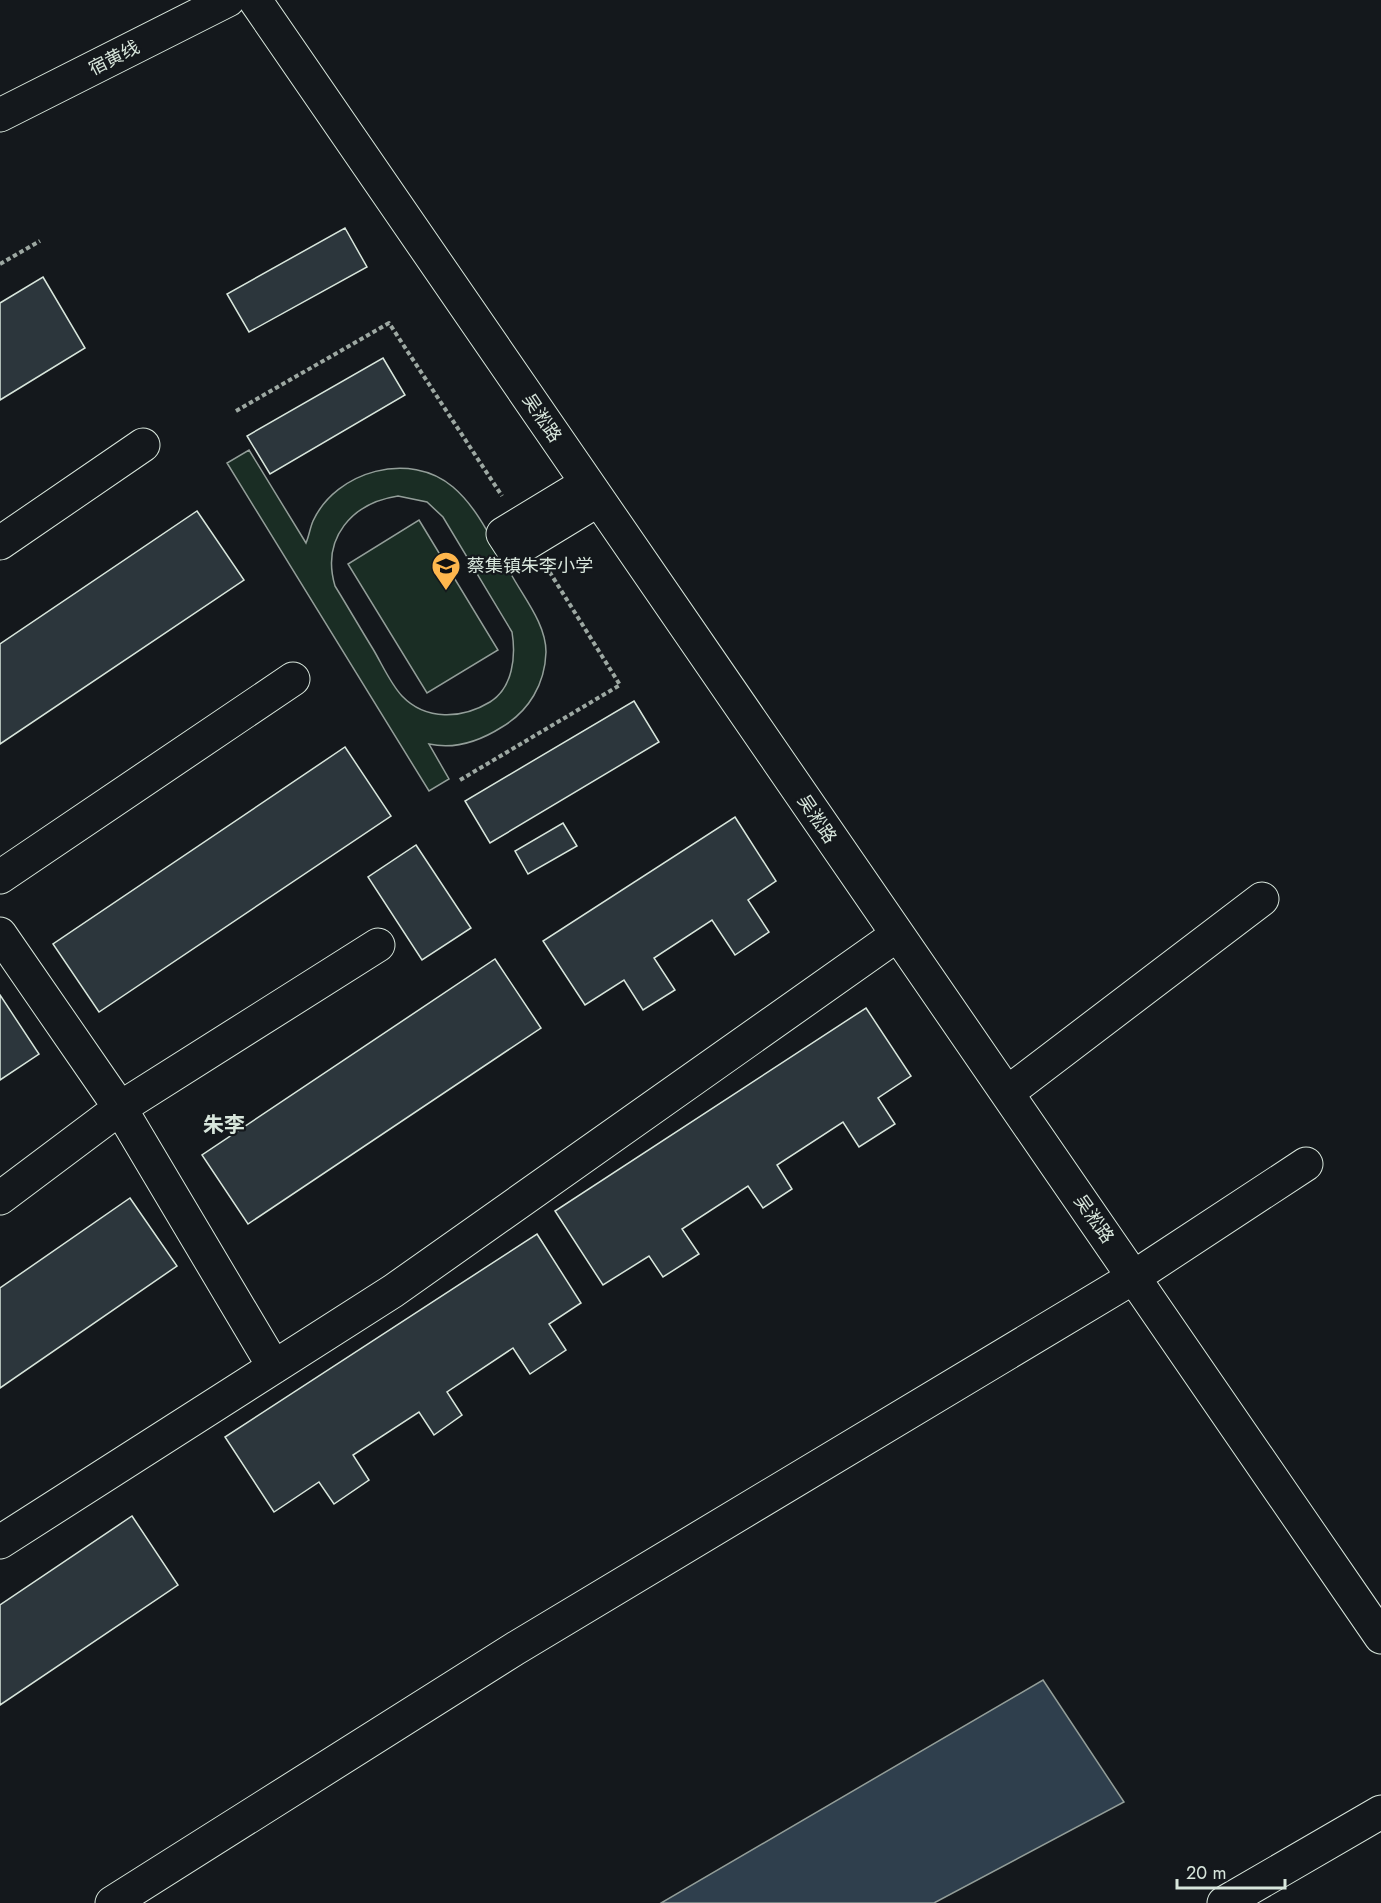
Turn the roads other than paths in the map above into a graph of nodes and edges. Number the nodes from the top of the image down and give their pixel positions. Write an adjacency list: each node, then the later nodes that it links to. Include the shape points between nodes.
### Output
1 (228, 0): 3 (street, 宿黄线)
2 (255, 0): 5 (street, 吴淞路)
3 (0, 116)
4 (143, 445): 7 (street)
5 (592, 491): 6 (street); 12 (street, 吴淞路)
6 (525, 532)
7 (0, 543)
8 (293, 679): 9 (street)
9 (0, 877)
10 (1262, 899): 14 (street)
11 (0, 934): 15 (street)
12 (897, 935): 14 (street, 吴淞路); 19 (street, via 393,1291)
13 (378, 945): 15 (street)
14 (1006, 1092): 18 (street, 吴淞路)
15 (120, 1108): 17 (street); 19 (street)
16 (1306, 1164): 18 (street)
17 (0, 1198)
18 (1134, 1277): 21 (street, 吴淞路); 23 (street, via 516,1648)
19 (274, 1367): 20 (street)
20 (0, 1542)
21 (1381, 1637)
22 (1381, 1812): 24 (street)
23 (112, 1903)
24 (1224, 1903)

